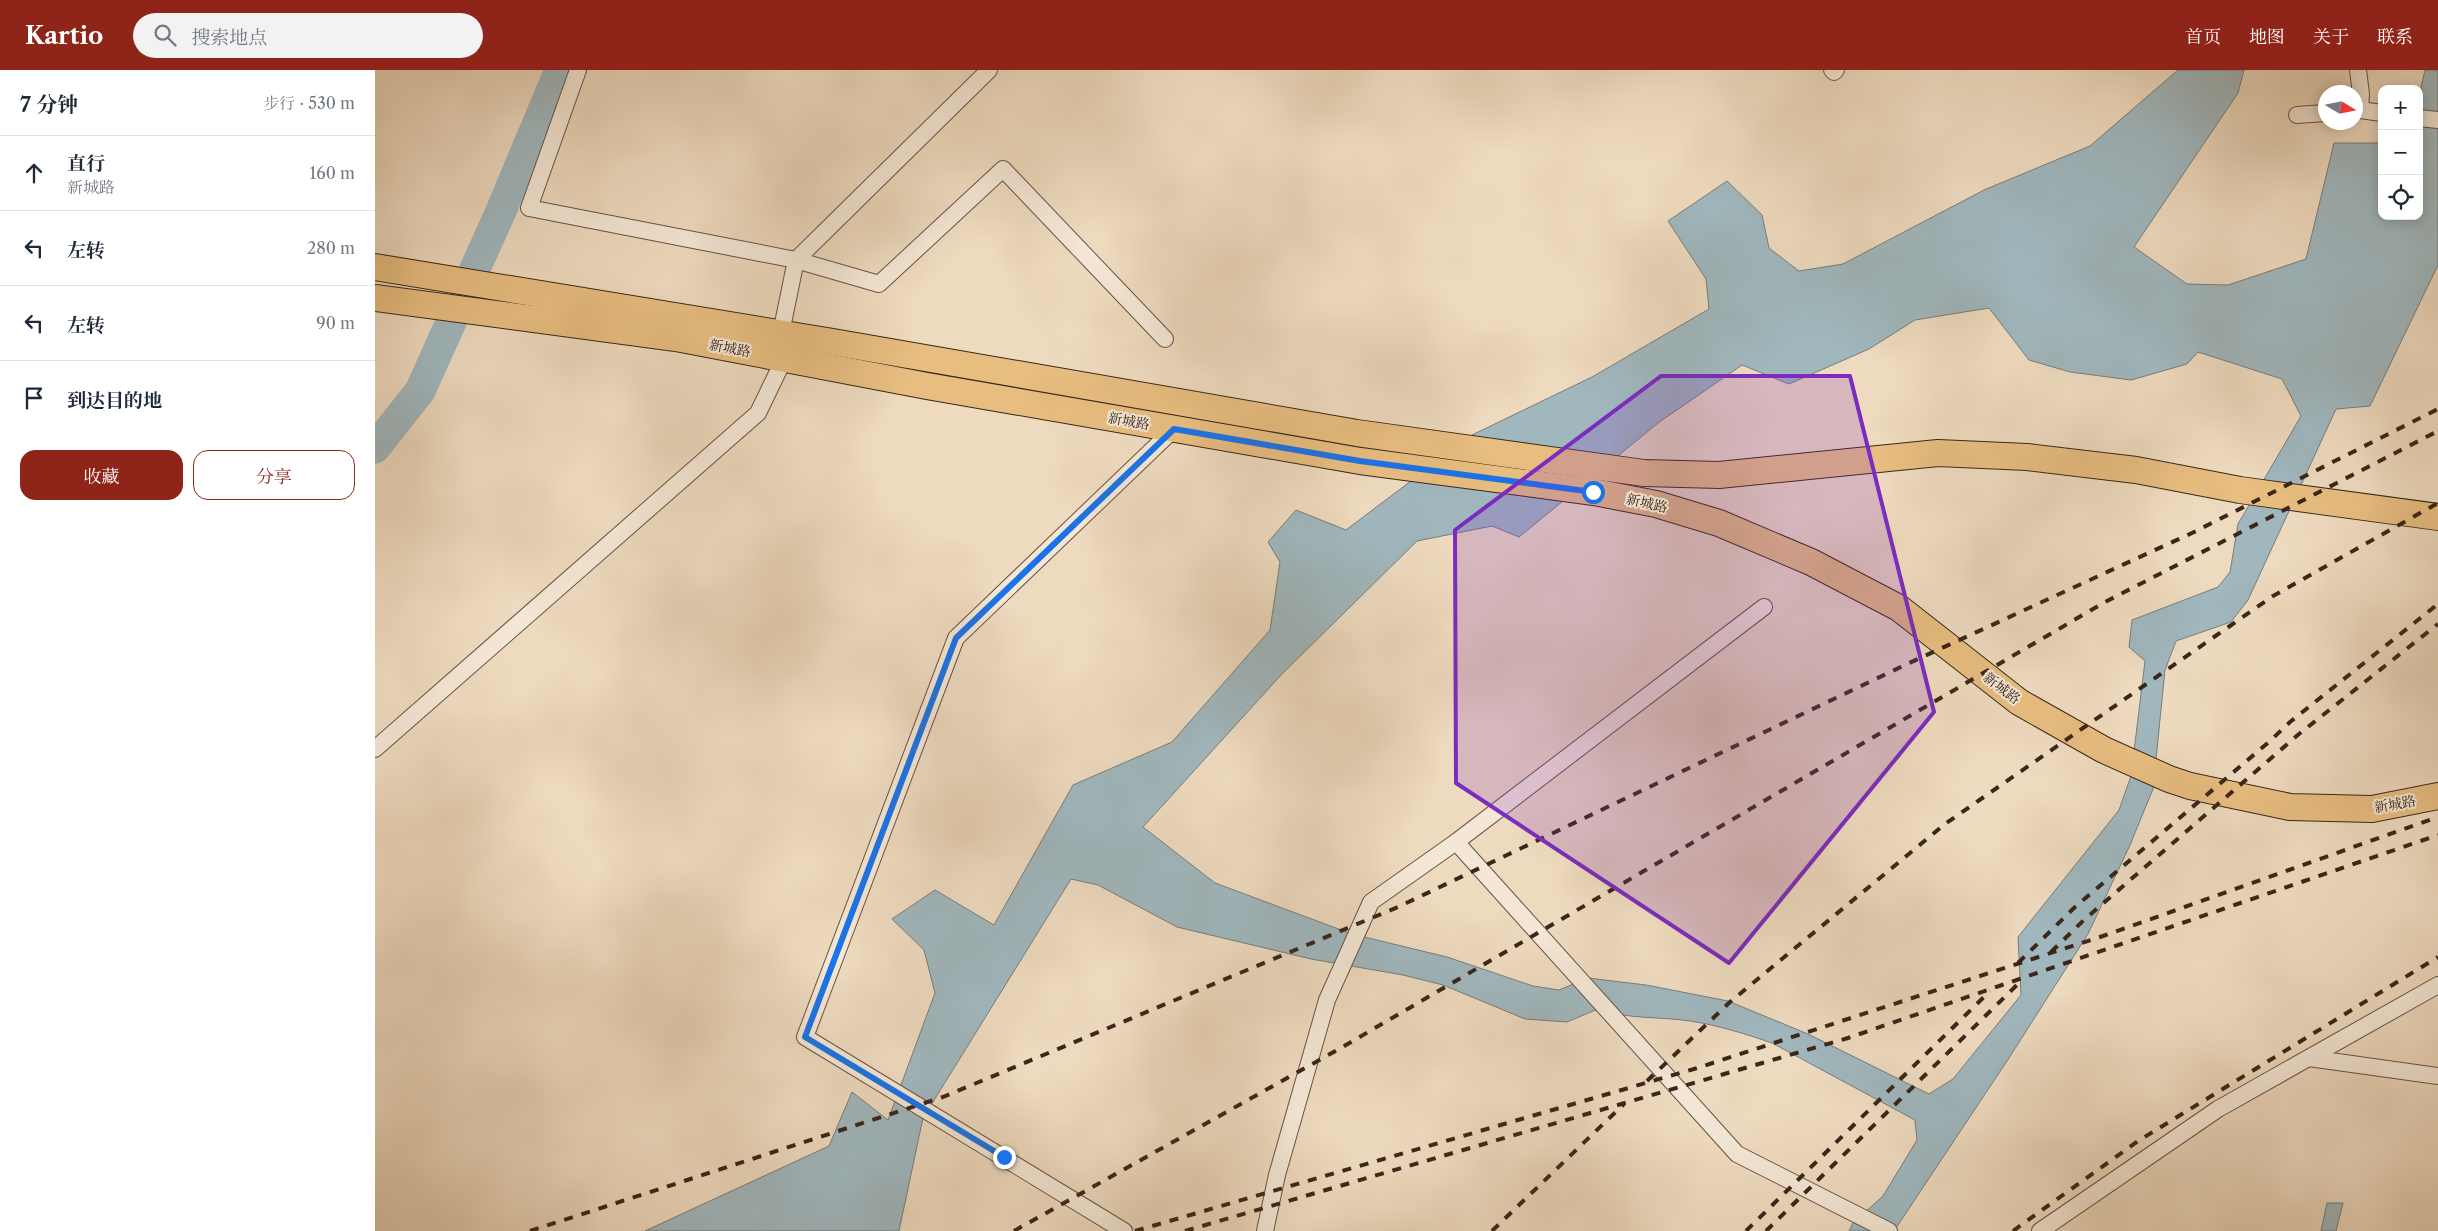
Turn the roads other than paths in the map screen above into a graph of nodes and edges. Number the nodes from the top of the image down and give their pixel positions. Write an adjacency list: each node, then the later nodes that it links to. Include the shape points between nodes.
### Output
1 (578, 70): 13 (street, via 529,208)
2 (989, 70): 13 (street)
3 (1831, 70): 4 (street)
4 (1836, 70)
5 (2357, 70): 6 (street)
6 (2360, 85)
7 (2363, 111): 9 (street)
8 (2318, 112): 10 (street)
9 (2378, 112)
10 (2297, 114)
11 (2423, 118): 12 (street)
12 (2438, 120)
13 (796, 260): 16 (street, via 879,284 1003,169); 17 (street)
14 (375, 267): 17 (main road, 新城路, via 534,293)
15 (384, 299): 17 (main road, 新城路, via 675,338)
16 (1165, 339)
17 (782, 346): 18 (main road, 新城路); 19 (main road, 新城路, via 1644,473 1719,475 1938,453 2027,457 2136,470 2240,490); 21 (street, via 758,413)
18 (1174, 429): 22 (main road, 新城路, via 1360,461 1581,490 1656,504 1719,523 1811,562 1899,608 2019,702 2104,750 2190,786 2291,807 2371,809); 27 (street, via 956,638 805,1037)
19 (2436, 517)
20 (1764, 607): 23 (street)
21 (375, 749)
22 (2438, 796)
23 (1456, 842): 28 (street, via 1371,902 1327,1000 1277,1175); 29 (street, via 1737,1154)
24 (2438, 985): 25 (street)
25 (2309, 1058): 26 (street); 30 (street, via 2218,1109)
26 (2438, 1076)
27 (1124, 1231)
28 (1265, 1231)
29 (1889, 1231)
30 (2040, 1231)

